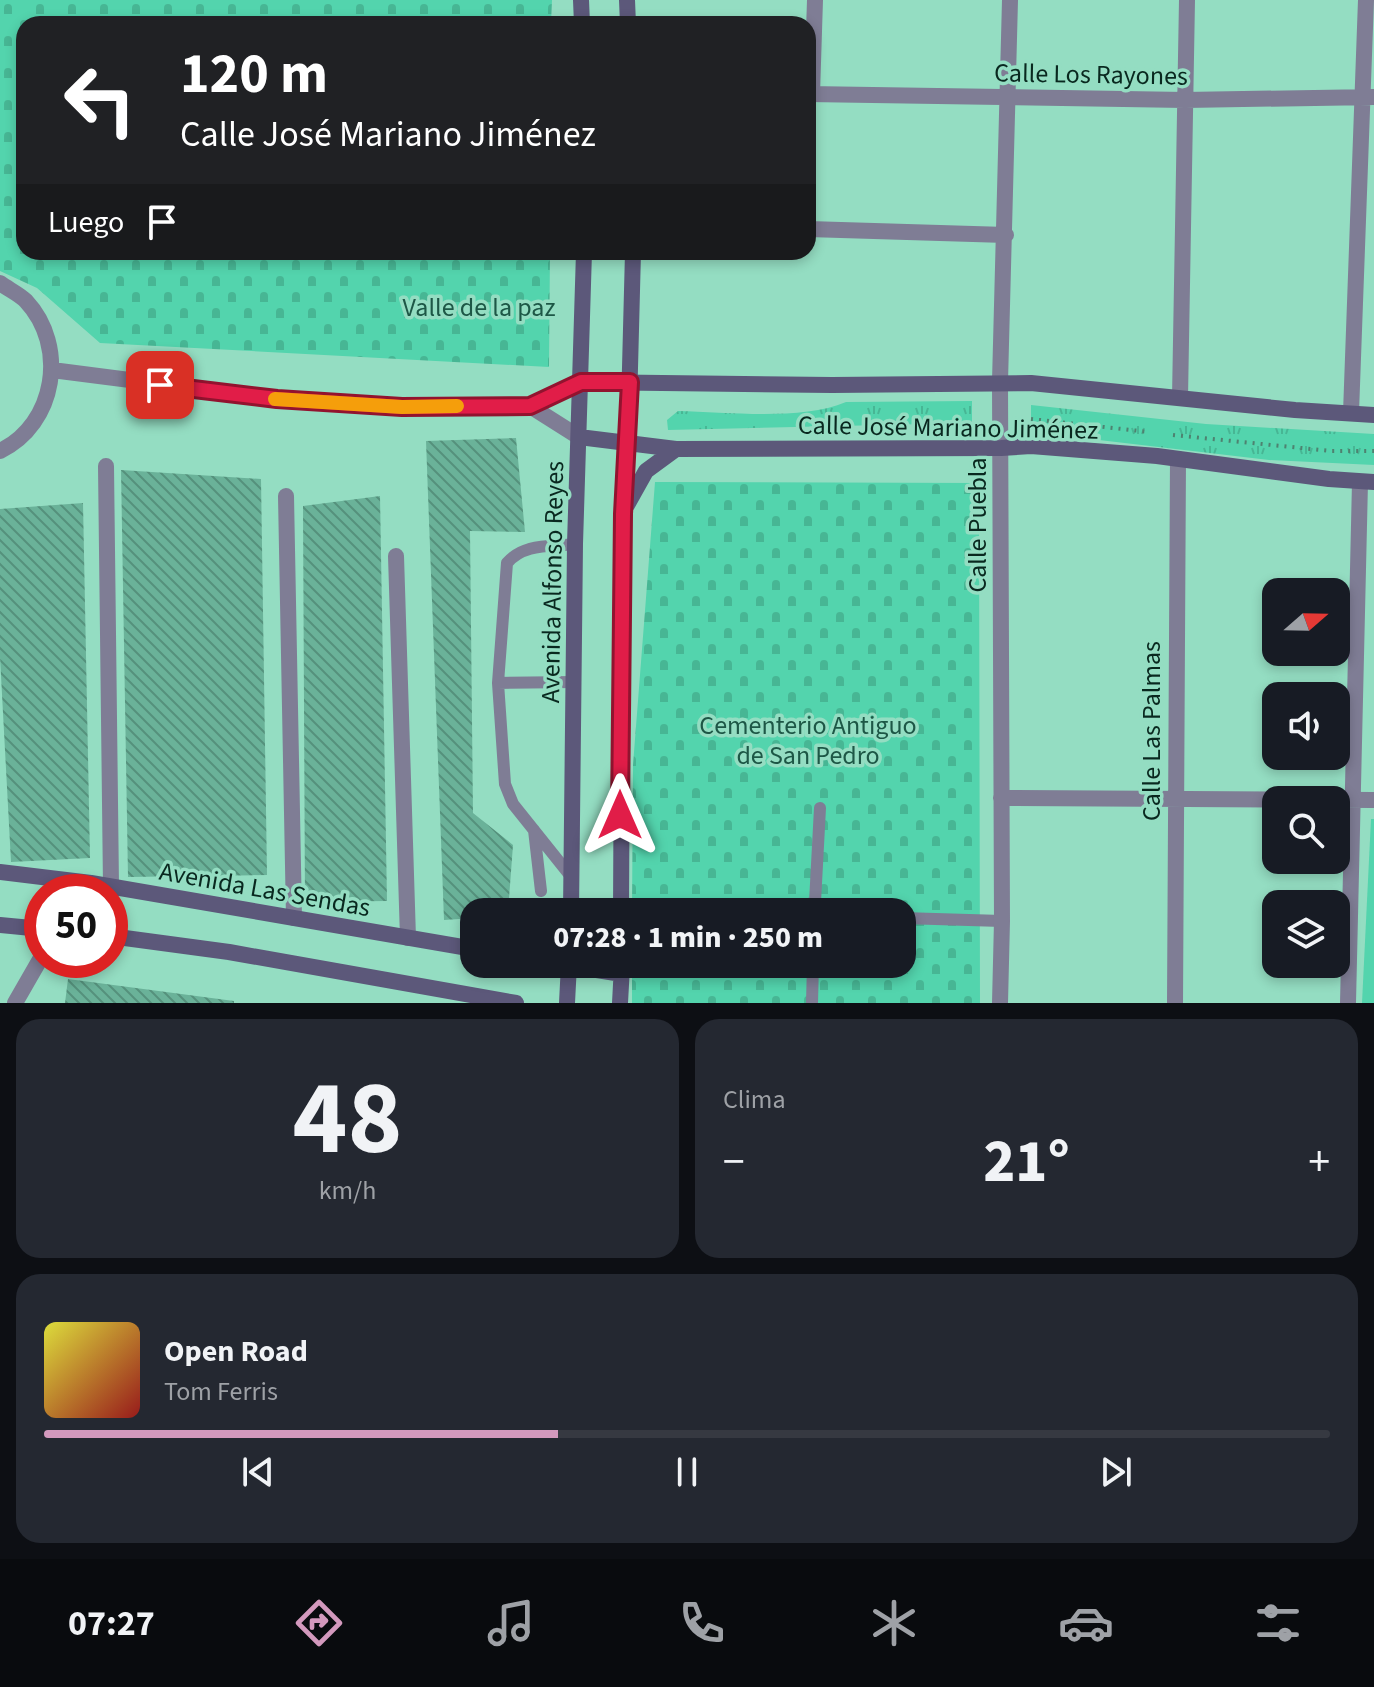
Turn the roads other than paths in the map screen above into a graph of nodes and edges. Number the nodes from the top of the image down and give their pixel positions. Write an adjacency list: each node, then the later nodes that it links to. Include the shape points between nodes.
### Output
1 (1010, 0): 5 (street, Calle Puebla)
2 (1187, 0): 7 (street)
3 (1366, 0): 6 (street)
4 (816, 94): 5 (street, Calle Los Rayones)
5 (1008, 97): 7 (street, Calle Los Rayones); 9 (street, Calle Puebla)
6 (1369, 97): 7 (street, Calle Los Rayones); 19 (street)
7 (1185, 100): 17 (street)
8 (816, 229): 9 (street)
9 (1006, 235): 16 (street, Calle Puebla)
10 (584, 260): 14 (street, Avenida Alfonso Reyes)
11 (633, 260): 15 (street)
12 (0, 283): 13 (street, via 26,301 46,333)
13 (52, 370): 18 (street, Calle José Mariano Jiménez, via 277,399 402,407); 25 (street, via 46,402 29,429)
14 (581, 382): 15 (street, Calle José Mariano Jiménez); 18 (street, Calle José Mariano Jiménez); 21 (street, Avenida Alfonso Reyes)
15 (630, 382): 16 (street, Calle José Mariano Jiménez); 22 (street)
16 (1000, 382): 17 (street, Calle José Mariano Jiménez); 23 (street, Calle Puebla)
17 (1180, 398): 19 (street, Calle José Mariano Jiménez)
18 (530, 406): 21 (street, Calle José Mariano Jiménez)
19 (1351, 413): 20 (street, Calle José Mariano Jiménez)
20 (1374, 415)
21 (579, 437): 22 (street, Calle José Mariano Jiménez); 31 (street, Avenida Alfonso Reyes)
22 (628, 445): 24 (street, Calle José Mariano Jiménez); 30 (street)
23 (1001, 448): 24 (street, Calle José Mariano Jiménez); 26 (street, Calle José Mariano Jiménez); 35 (street, Calle Puebla)
24 (676, 449): 30 (street, via 646,471)
25 (0, 451)
26 (1178, 459): 28 (street, Calle José Mariano Jiménez); 36 (street, Calle Las Palmas)
27 (106, 466): 42 (street)
28 (1367, 482): 37 (street)
29 (286, 496): 50 (street)
30 (623, 514): 48 (street)
31 (575, 544): 33 (street, Avenida Alfonso Reyes); 34 (lane, via 526,549 507,563)
32 (396, 556): 56 (street)
33 (575, 682): 34 (lane); 44 (street, Avenida Alfonso Reyes)
34 (498, 683): 40 (lane, via 505,784 513,804)
35 (1001, 798): 36 (street); 52 (street, Calle Puebla)
36 (1174, 798): 37 (street); 68 (street, Calle Las Palmas)
37 (1353, 800): 38 (street); 69 (street)
38 (1374, 800)
39 (820, 808): 49 (lane)
40 (533, 827): 44 (lane); 46 (lane)
41 (0, 872): 43 (street, Avenida Las Sendas)
42 (111, 874)
43 (24, 877)
44 (573, 879): 47 (street, Avenida Alfonso Reyes)
45 (128, 889): 50 (street, Avenida Las Sendas)
46 (541, 891)
47 (572, 898)
48 (621, 898)
49 (815, 898)
50 (294, 918): 56 (street, Avenida Las Sendas)
51 (916, 918): 52 (lane)
52 (1002, 921): 67 (street, Calle Puebla)
53 (0, 925): 54 (street)
54 (24, 927)
55 (128, 938): 63 (street)
56 (408, 938): 57 (street, Avenida Las Sendas)
57 (460, 947)
58 (29, 978): 62 (street)
59 (566, 978): 64 (street)
60 (621, 978): 65 (street)
61 (813, 978): 66 (lane)
62 (15, 1003)
63 (516, 1003)
64 (567, 1003)
65 (620, 1003)
66 (812, 1003)
67 (1000, 1003)
68 (1175, 1003)
69 (1348, 1003)

